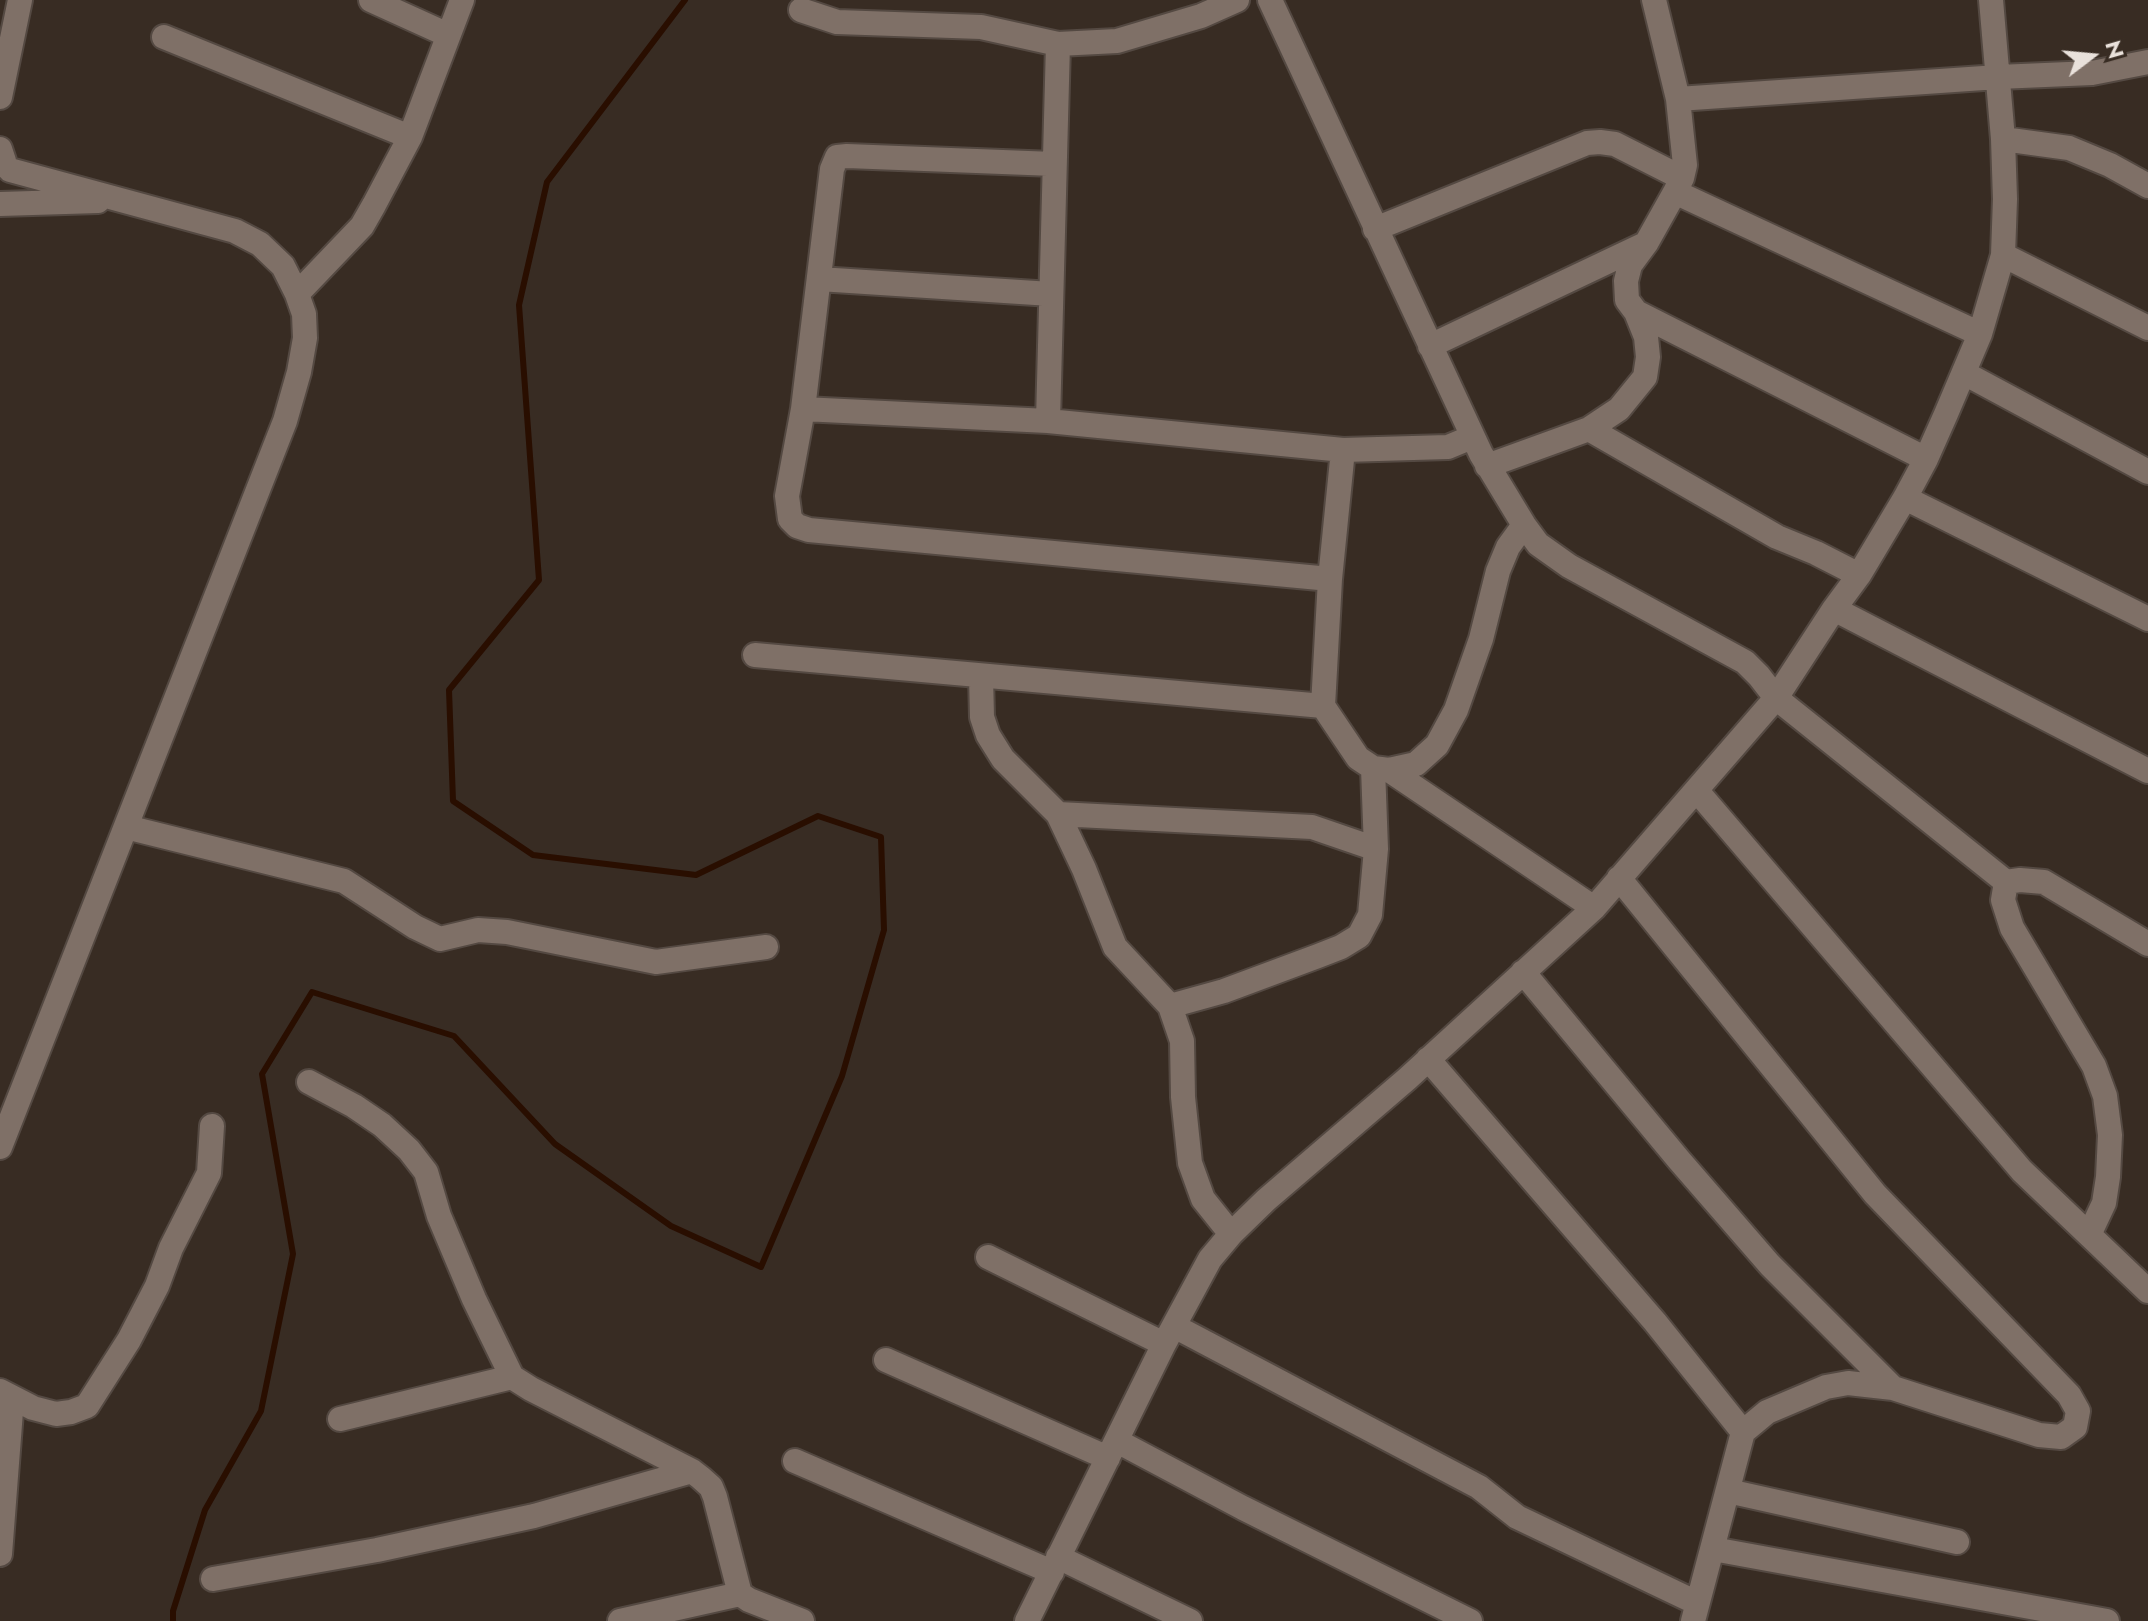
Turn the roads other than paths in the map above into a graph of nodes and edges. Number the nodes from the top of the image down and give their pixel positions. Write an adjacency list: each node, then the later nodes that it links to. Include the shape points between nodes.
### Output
1 (20, 0): 9 (street)
2 (371, 0): 10 (street)
3 (462, 0): 10 (street)
4 (1237, 0): 12 (street, via 1117,41)
5 (1270, 0): 25 (street)
6 (1654, 0): 16 (street)
7 (1991, 0): 14 (street)
8 (801, 10): 12 (street, via 837,22 981,27)
9 (7, 29): 15 (street)
10 (448, 35): 17 (street)
11 (164, 37): 17 (street)
12 (1058, 44): 20 (street)
13 (2148, 62): 14 (street, via 2092,73)
14 (1998, 77): 16 (street); 18 (street)
15 (0, 97)
16 (1678, 99): 21 (street, via 1685,152)
17 (410, 137): 29 (street, via 362,226)
18 (2003, 139): 22 (street, via 2069,148); 27 (street)
19 (3, 160): 23 (street, via 30,177); 24 (street, via 12,185)
20 (1054, 164): 28 (street, via 837,157); 30 (street)
21 (1679, 185): 25 (street, via 1615,144 1587,143); 26 (street); 33 (street)
22 (2148, 186)
23 (124, 200): 24 (street); 29 (street, via 235,231 260,244 283,266)
24 (0, 203)
25 (1375, 229): 34 (street)
26 (1647, 242): 31 (street, via 1630,265 1626,281 1627,300); 34 (street)
27 (2003, 255): 32 (street); 33 (street)
28 (819, 279): 30 (street); 36 (street)
29 (297, 294): 58 (street, via 305,338 285,421)
30 (1051, 294): 37 (street)
31 (1636, 312): 38 (street, via 1646,337 1645,377 1619,409); 41 (street)
32 (2148, 328)
33 (1980, 334): 35 (street)
34 (1430, 346): 39 (street)
35 (1964, 373): 41 (street); 43 (street)
36 (803, 409): 37 (street); 47 (street, via 787,496 790,519 809,530)
37 (1048, 421): 40 (street)
38 (1589, 429): 42 (street); 46 (street, via 1777,537)
39 (1472, 437): 40 (street, via 1448,447); 42 (street)
40 (1343, 450): 47 (street)
41 (1926, 459): 44 (street)
42 (1487, 466): 45 (street)
43 (2148, 472)
44 (1905, 498): 46 (street); 49 (street)
45 (1524, 525): 52 (street, via 1538,544 1569,566 1745,662); 54 (street, via 1498,571 1481,639 1456,710 1437,745 1416,764)
46 (1859, 575): 48 (street)
47 (1330, 579): 53 (street)
48 (1834, 609): 52 (street); 55 (street)
49 (2148, 619)
50 (755, 655): 51 (street)
51 (981, 676): 53 (street); 57 (street, via 988,735 1003,759)
52 (1776, 698): 56 (street); 61 (street)
53 (1323, 706): 54 (street, via 1358,758)
54 (1381, 769): 59 (street); 62 (street)
55 (2148, 771)
56 (1697, 791): 60 (street); 72 (street, via 2022,1171)
57 (1058, 814): 59 (street, via 1312,827); 66 (street, via 1115,947)
58 (126, 827): 64 (street, via 344,881 440,939 478,930 507,932 656,962); 70 (street)
59 (1376, 849): 66 (street, via 1370,915 1359,936 1224,991)
60 (1619, 878): 62 (street); 78 (street, via 1875,1194 2069,1395 2078,1411 2075,1427 2061,1437 2039,1435)
61 (2006, 882): 63 (street, via 2044,882); 72 (street, via 2003,900 2012,928 2094,1066 2105,1096 2108,1177 2104,1203)
62 (1594, 908): 65 (street)
63 (2148, 944)
64 (766, 947)
65 (1523, 972): 67 (street); 78 (street, via 1770,1265)
66 (1170, 1006): 71 (street, via 1182,1041 1190,1163 1203,1199)
67 (1428, 1059): 71 (street); 81 (street)
68 (309, 1082): 77 (street, via 382,1125 426,1172 444,1230)
69 (212, 1126): 79 (street, via 209,1173 129,1340 87,1406 56,1414)
70 (0, 1147)
71 (1231, 1234): 75 (street, via 1210,1259)
72 (2089, 1235): 74 (street)
73 (988, 1257): 75 (street)
74 (2148, 1291)
75 (1169, 1335): 82 (street); 92 (street, via 1479,1487 1517,1517)
76 (886, 1360): 82 (street)
77 (512, 1377): 80 (street); 84 (street)
78 (1893, 1388): 81 (street, via 1848,1383 1826,1387 1767,1412)
79 (6, 1394): 88 (street)
80 (340, 1419)
81 (1743, 1432): 85 (street)
82 (1112, 1450): 89 (street); 97 (street, via 1243,1508)
83 (795, 1461): 89 (street)
84 (692, 1471): 90 (street, via 534,1516); 91 (street, via 715,1497)
85 (1728, 1491): 86 (street); 87 (street)
86 (1957, 1542)
87 (1713, 1549): 92 (street); 98 (street)
88 (0, 1554)
89 (1055, 1564): 95 (street); 96 (street)
90 (213, 1579)
91 (740, 1594): 93 (street); 94 (street)
92 (1695, 1612)
93 (620, 1621)
94 (802, 1621)
95 (1027, 1621)
96 (1190, 1621)
97 (1470, 1621)
98 (2107, 1621)

